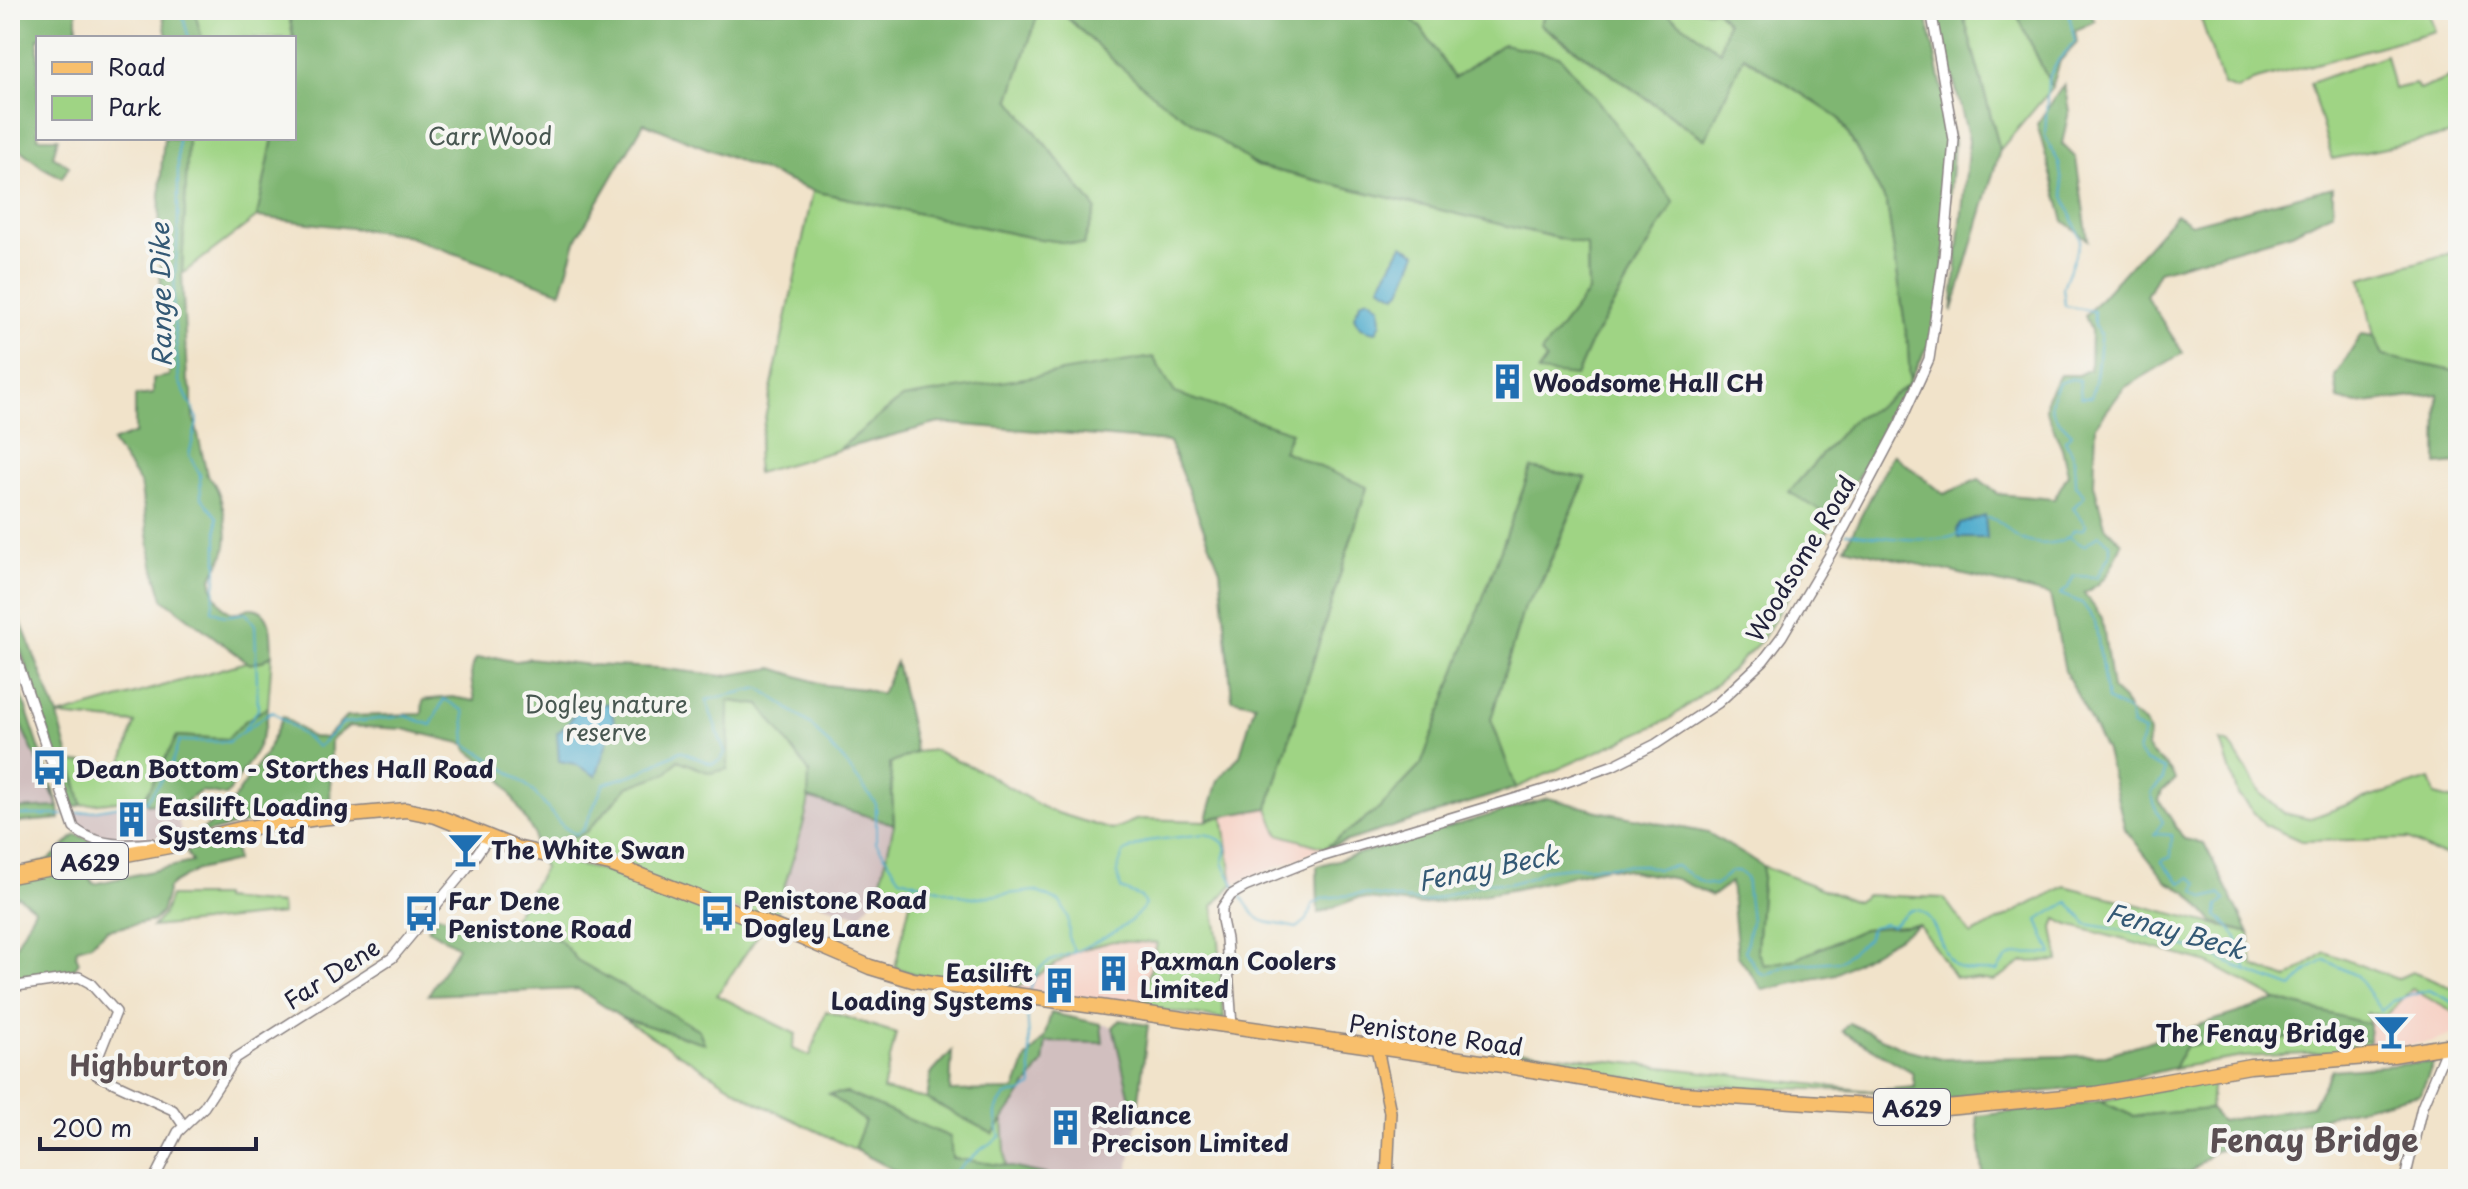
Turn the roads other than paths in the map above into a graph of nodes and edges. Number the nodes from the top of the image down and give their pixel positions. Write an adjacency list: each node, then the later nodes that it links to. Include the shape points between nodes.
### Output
1 (1931, 10): 7 (street, Woodsome Road, via 1954,140 1929,359 1900,423 1782,636 1718,703 1614,765 1317,858 1231,895 1222,908 1222,920)
2 (10, 640): 4 (street, via 77,831 114,844 161,841)
3 (488, 838): 4 (highway, Penistone Road / A629, via 436,816 406,810 240,829); 7 (highway, Penistone Road / A629, via 543,854 610,864 913,980); 10 (street, Far Dene, via 392,958 236,1058 204,1107)
4 (169, 846): 5 (highway, Penistone Road / A629)
5 (10, 876)
6 (10, 987): 10 (street, via 79,977 90,983 116,1012 98,1057 97,1075 173,1110)
7 (1232, 1026): 9 (highway, Penistone Road / A629)
8 (2452, 1045): 9 (highway, Penistone Road / A629, via 2250,1066 2095,1094 1946,1108 1668,1093); 13 (street, via 2422,1107)
9 (1377, 1048): 12 (main road, via 1390,1112)
10 (184, 1126): 11 (street, Far Dene)
11 (154, 1179)
12 (1387, 1179)
13 (2405, 1179)

